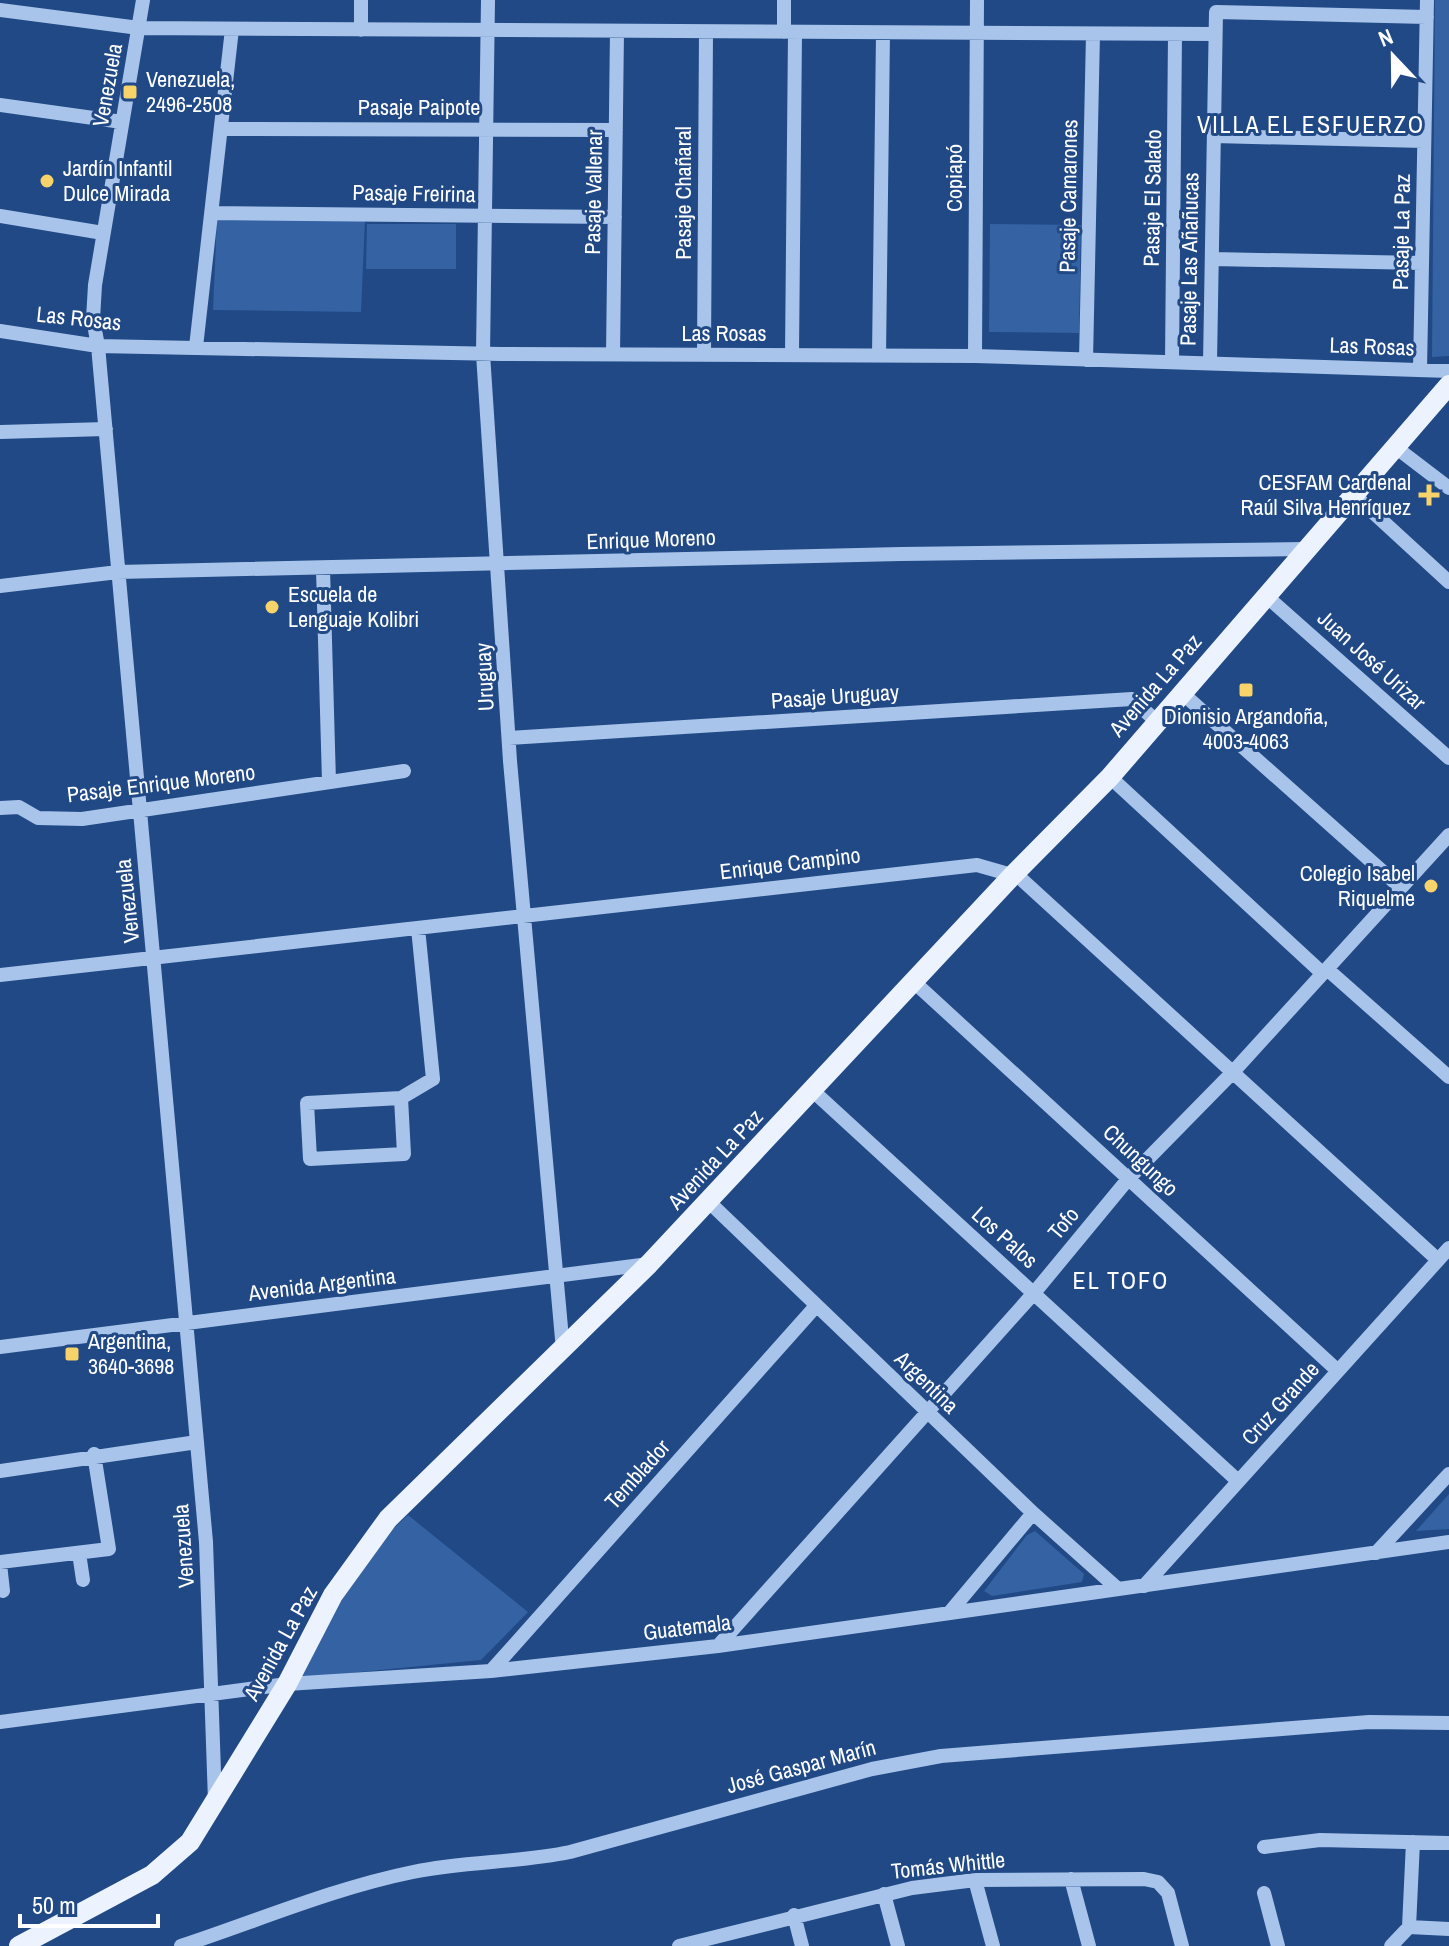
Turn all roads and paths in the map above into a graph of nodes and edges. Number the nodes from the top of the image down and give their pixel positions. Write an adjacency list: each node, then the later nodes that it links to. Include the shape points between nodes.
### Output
1 (143, 0): 10 (street, Venezuela)
2 (361, 0): 12 (street)
3 (488, 0): 13 (street, Uruguay)
4 (784, 0): 16 (street)
5 (977, 0): 18 (street, Copiapó)
6 (1427, 0): 9 (street, Pasaje La Paz)
7 (38, 7): 8 (street); 10 (street)
8 (0, 10)
9 (1427, 17): 21 (street, Pasaje Las Añañucas, via 1216,12); 28 (street, Pasaje La Paz)
10 (139, 28): 11 (street); 23 (street, Venezuela)
11 (232, 29): 12 (street); 24 (street)
12 (361, 30): 13 (street)
13 (488, 30): 14 (street); 25 (street, Uruguay)
14 (617, 31): 15 (street); 26 (street, Pasaje Vallenar)
15 (706, 32): 16 (street); 41 (street, Pasaje Chañaral)
16 (790, 32): 17 (street); 42 (street)
17 (883, 33): 18 (street); 43 (street)
18 (976, 33): 19 (street); 44 (street, Copiapó)
19 (1093, 34): 20 (street); 45 (street, Pasaje Camarones)
20 (1175, 34): 21 (street); 46 (street, Pasaje El Salado)
21 (1215, 34): 27 (street, Pasaje Las Añañucas)
22 (0, 105): 23 (street)
23 (122, 122): 33 (street, Venezuela)
24 (222, 129): 25 (street, Pasaje Paipote); 29 (street)
25 (487, 129): 26 (street, Pasaje Paipote); 31 (street, Uruguay)
26 (616, 130): 32 (street, Pasaje Vallenar)
27 (1214, 136): 28 (street); 34 (street, Pasaje Las Añañucas)
28 (1424, 141): 35 (street, Pasaje La Paz)
29 (212, 213): 31 (street, Pasaje Freirina); 38 (street)
30 (0, 216): 33 (street)
31 (485, 216): 32 (street, Pasaje Freirina); 39 (street, Uruguay)
32 (615, 217): 40 (street, Pasaje Vallenar)
33 (103, 233): 37 (street, Venezuela, via 93,319)
34 (1212, 259): 35 (street); 47 (street, Pasaje Las Añañucas)
35 (1422, 263): 48 (street, Pasaje La Paz)
36 (0, 331): 37 (street, Las Rosas)
37 (98, 346): 38 (street, Las Rosas); 51 (street, Venezuela)
38 (196, 347): 39 (street, Las Rosas)
39 (483, 354): 40 (street, Las Rosas); 57 (street, Uruguay)
40 (613, 354): 41 (street, Las Rosas)
41 (704, 355): 42 (street, Las Rosas)
42 (792, 355): 43 (street, Las Rosas)
43 (879, 356): 44 (street, Las Rosas)
44 (975, 356): 45 (street, Las Rosas)
45 (1086, 360): 46 (street, Las Rosas)
46 (1172, 362): 47 (street, Las Rosas)
47 (1210, 363): 48 (street, Las Rosas)
48 (1420, 370): 49 (street, Las Rosas)
49 (1449, 371)
50 (1449, 385): 53 (main road, Avenida La Paz)
51 (106, 429): 52 (street); 59 (street, Venezuela)
52 (0, 432)
53 (1394, 446): 54 (street); 55 (main road, Avenida La Paz)
54 (1449, 488)
55 (1352, 493): 56 (main road, Avenida La Paz); 60 (street)
56 (1304, 549): 57 (street, Enrique Moreno); 62 (main road, Avenida La Paz)
57 (499, 565): 58 (street, Enrique Moreno); 65 (street, Uruguay)
58 (323, 569): 59 (street, Enrique Moreno); 69 (street)
59 (118, 572): 61 (street, Enrique Moreno); 71 (street, Venezuela)
60 (1449, 582)
61 (0, 586)
62 (1265, 595): 63 (main road, Avenida La Paz); 66 (street, Juan José Urizar)
63 (1181, 692): 64 (main road, Avenida La Paz); 74 (street)
64 (1155, 720): 65 (street, Pasaje Uruguay, via 1132,699); 68 (main road, Avenida La Paz)
65 (509, 738): 75 (street, Uruguay)
66 (1449, 758)
67 (404, 771): 69 (street, Pasaje Enrique Moreno)
68 (1110, 777): 73 (main road, Avenida La Paz); 78 (street)
69 (329, 782): 71 (street, Pasaje Enrique Moreno)
70 (0, 808): 71 (street, Pasaje Enrique Moreno, via 19,807 38,818)
71 (140, 813): 77 (street, Venezuela)
72 (1449, 835): 74 (street, Tofo)
73 (1012, 876): 75 (street, Enrique Campino, via 962,865); 80 (main road, Avenida La Paz); 81 (street, Enrique Campino)
74 (1400, 887): 78 (street, Tofo)
75 (526, 916): 76 (street, Enrique Campino); 90 (street, Uruguay)
76 (418, 928): 77 (street, Enrique Campino); 84 (street, via 433,1079)
77 (155, 958): 79 (street, Enrique Campino); 93 (street, Venezuela)
78 (1324, 970): 81 (street, Tofo); 82 (street)
79 (0, 975)
80 (914, 982): 83 (main road, Avenida La Paz); 85 (street, Chungungo)
81 (1233, 1072): 85 (street, Tofo); 88 (street, Enrique Campino)
82 (1449, 1077)
83 (812, 1090): 86 (main road, Avenida La Paz); 91 (street, Los Palos)
84 (401, 1098): 84 (street, via 307,1103 310,1159 404,1154)
85 (1129, 1178): 91 (street, Tofo); 96 (street, Chungungo)
86 (709, 1202): 89 (main road, Avenida La Paz); 92 (street, Argentina)
87 (1449, 1248): 88 (street, Cruz Grande)
88 (1438, 1260): 96 (street, Cruz Grande)
89 (649, 1264): 90 (street, Avenida Argentina); 95 (main road, Avenida La Paz)
90 (556, 1278): 93 (street, Avenida Argentina); 95 (street, Uruguay)
91 (1034, 1293): 97 (street, Tofo); 102 (street, Los Palos)
92 (816, 1306): 97 (street, Argentina); 114 (street, Temblador)
93 (187, 1322): 94 (street, Avenida Argentina); 98 (street, Venezuela)
94 (0, 1347)
95 (563, 1350): 115 (main road, Avenida La Paz, via 388,1519 333,1595)
96 (1338, 1371): 102 (street, Cruz Grande)
97 (926, 1412): 103 (street, Argentina); 113 (street, Tofo)
98 (197, 1442): 99 (street); 116 (street, Venezuela)
99 (94, 1454): 100 (street); 105 (street, via 109,1549)
100 (0, 1471)
101 (1449, 1474): 106 (street)
102 (1238, 1481): 109 (street, Cruz Grande)
103 (1033, 1513): 110 (street, Argentina); 112 (street)
104 (1449, 1542): 106 (street, Guatemala)
105 (79, 1553): 107 (street); 108 (street)
106 (1376, 1553): 109 (street, Guatemala)
107 (0, 1563): 111 (street)
108 (83, 1580)
109 (1144, 1586): 110 (street, Guatemala)
110 (1118, 1589): 112 (street, Guatemala)
111 (3, 1591)
112 (950, 1612): 113 (street, Guatemala)
113 (718, 1646): 114 (street, Guatemala)
114 (491, 1671): 115 (street, Guatemala)
115 (287, 1684): 116 (street, Guatemala); 119 (main road, Avenida La Paz)
116 (213, 1694): 117 (street, Guatemala); 119 (street, Venezuela)
117 (0, 1722)
118 (1449, 1723): 131 (street, José Gaspar Marín, via 1369,1722 905,1761 570,1852 387,1878)
119 (215, 1802): 130 (main road, Avenida La Paz, via 190,1842 166,1865)
120 (1413, 1842): 121 (street); 122 (street, via 1320,1840); 128 (street)
121 (1449, 1843)
122 (1264, 1847)
123 (1071, 1879): 124 (street, Tomás Whittle); 136 (street); 137 (street, Tomás Whittle, via 1158,1882 1168,1893)
124 (975, 1880): 126 (street, Tomás Whittle); 135 (street)
125 (1264, 1893): 138 (street)
126 (884, 1894): 127 (street, Tomás Whittle); 134 (street)
127 (794, 1915): 132 (street, Tomás Whittle); 133 (street)
128 (1409, 1927): 129 (street); 139 (street)
129 (1449, 1929)
130 (19, 1946)
131 (181, 1946)
132 (679, 1946)
133 (802, 1946)
134 (898, 1946)
135 (993, 1946)
136 (1089, 1946)
137 (1182, 1946)
138 (1278, 1946)
139 (1391, 1946)

